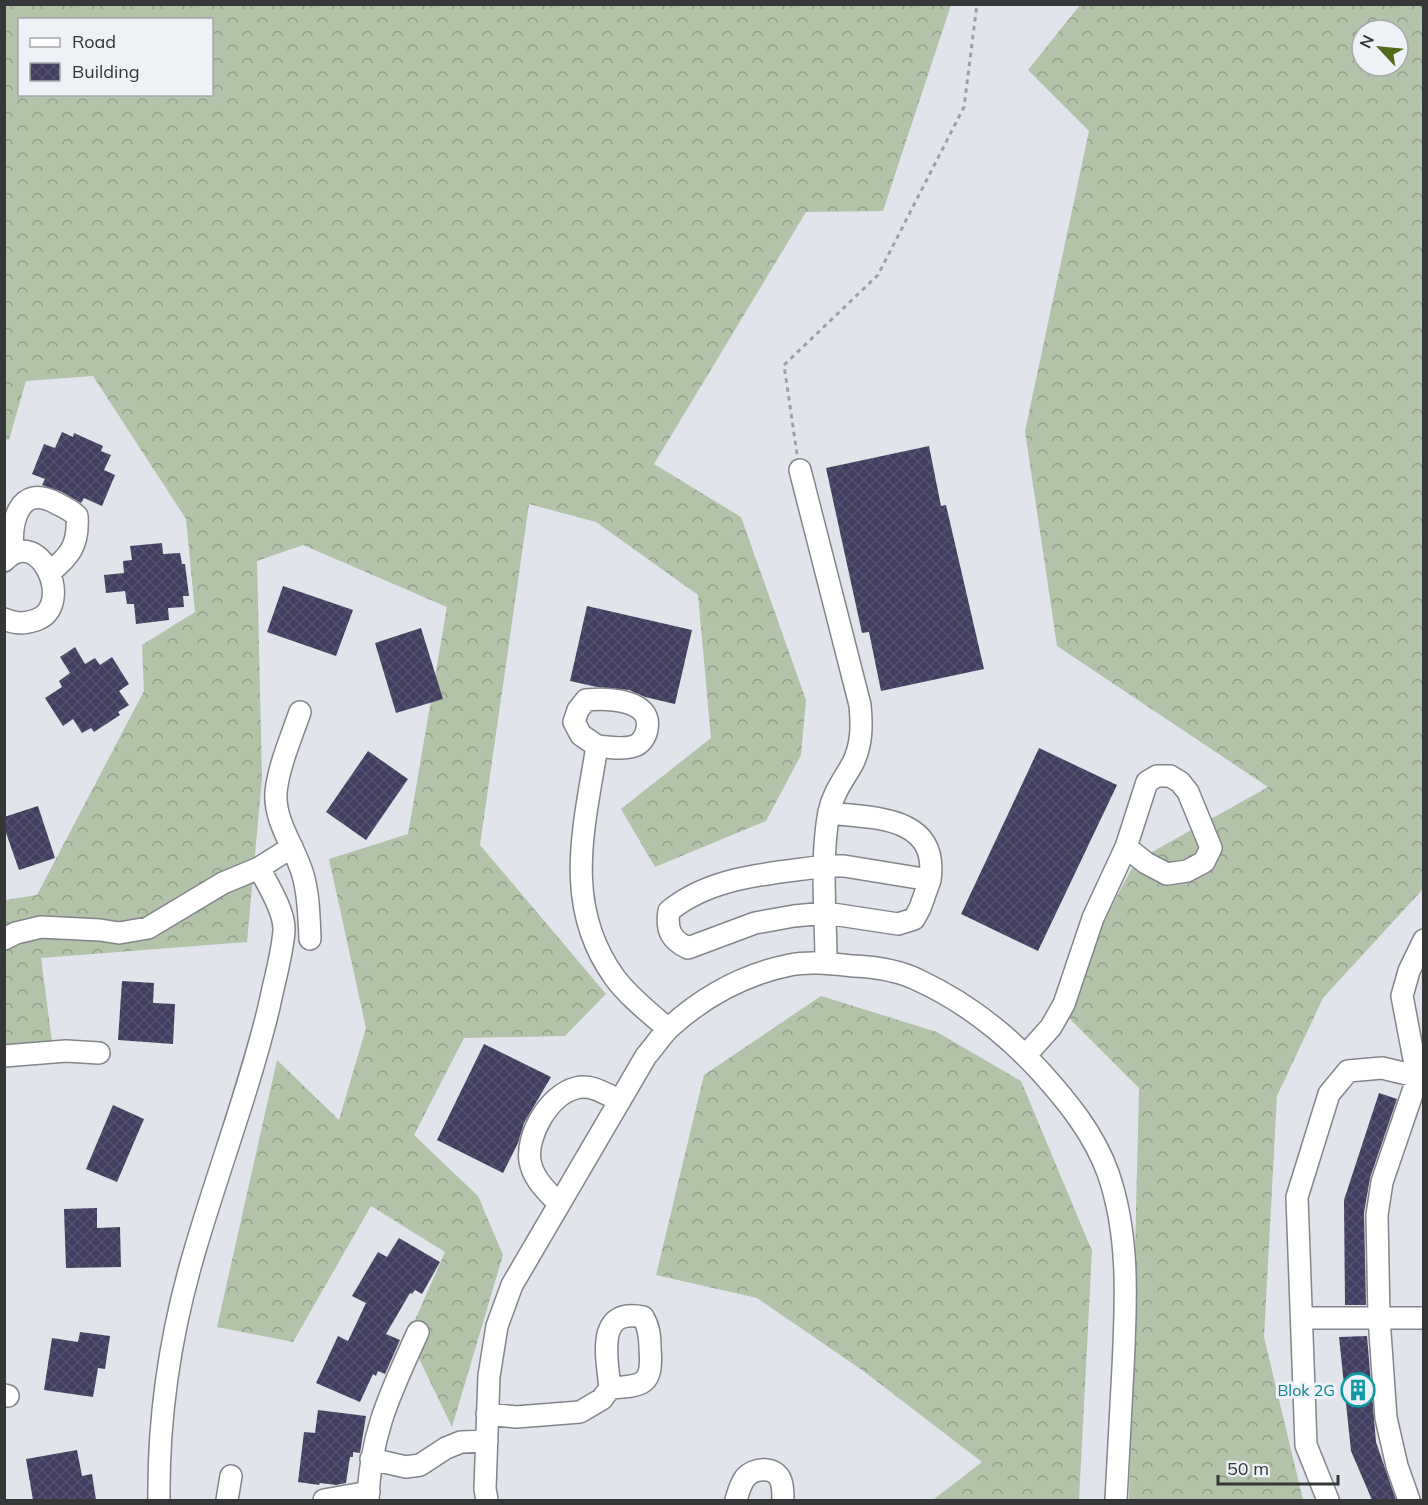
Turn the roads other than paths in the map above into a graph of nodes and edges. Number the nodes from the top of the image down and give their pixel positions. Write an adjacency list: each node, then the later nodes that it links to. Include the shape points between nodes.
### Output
1 (800, 470): 7 (street, via 862,721 854,761)
2 (9, 556): 3 (street, via 23,550 33,553); 3 (street, via 12,524 18,510 27,501 45,497 77,516 74,544 67,558)
3 (49, 573): 4 (street, via 54,598 42,618 27,624)
4 (4, 619)
5 (300, 712): 9 (street, via 276,793 279,818)
6 (597, 746): 18 (street, via 580,884 586,916 597,950 616,979)
7 (829, 813): 10 (street); 12 (street, via 895,822 912,830 931,854)
8 (1126, 847): 8 (street, via 1147,782 1157,776 1170,776 1188,792 1211,848 1204,862 1187,871 1167,874); 21 (street, via 1093,918 1064,1004 1051,1027)
9 (292, 848): 11 (street); 15 (street, via 308,897)
10 (825, 866): 12 (street); 13 (street); 13 (street, via 753,875 699,892 669,911 668,922 676,943 688,948 755,923)
11 (259, 868): 14 (street, via 148,928 119,933 41,927); 36 (street, via 277,902 284,928 281,948 246,1094 180,1304 169,1359)
12 (930, 880): 13 (street, via 914,919 898,924)
13 (826, 913): 17 (street)
14 (4, 939)
15 (310, 939)
16 (1424, 940): 22 (street, via 1402,996)
17 (825, 963): 18 (street, via 791,965 750,977 705,1000); 21 (street, via 874,967 919,980 1000,1032)
18 (668, 1029): 23 (street, via 646,1056)
19 (99, 1053): 20 (street)
20 (4, 1056)
21 (1026, 1056): 41 (street, via 1090,1135 1108,1173 1119,1214 1126,1304)
22 (1421, 1071): 25 (street, via 1348,1071 1329,1094 1297,1197); 26 (street, via 1382,1182 1377,1215)
23 (620, 1101): 24 (street); 24 (street, via 594,1088 576,1088 546,1111 530,1143 530,1163 538,1181)
24 (558, 1203): 30 (street, via 512,1285 497,1326)
25 (1302, 1318): 26 (street); 42 (street, via 1306,1445)
26 (1379, 1318): 27 (street); 43 (street, via 1386,1418)
27 (1424, 1318)
28 (418, 1332): 32 (street, via 388,1398)
29 (610, 1388): 30 (street, via 602,1399 580,1412 516,1417)
30 (488, 1414): 31 (street)
31 (487, 1441): 32 (street, via 461,1442 420,1465 406,1467); 35 (street)
32 (371, 1460): 34 (street)
33 (231, 1476): 37 (street)
34 (368, 1496): 38 (street)
35 (485, 1497)
36 (159, 1500)
37 (227, 1500)
38 (324, 1500)
39 (736, 1500): 40 (street, via 747,1476 769,1470 782,1482)
40 (783, 1500)
41 (1116, 1500)
42 (1328, 1500)
43 (1409, 1500)

